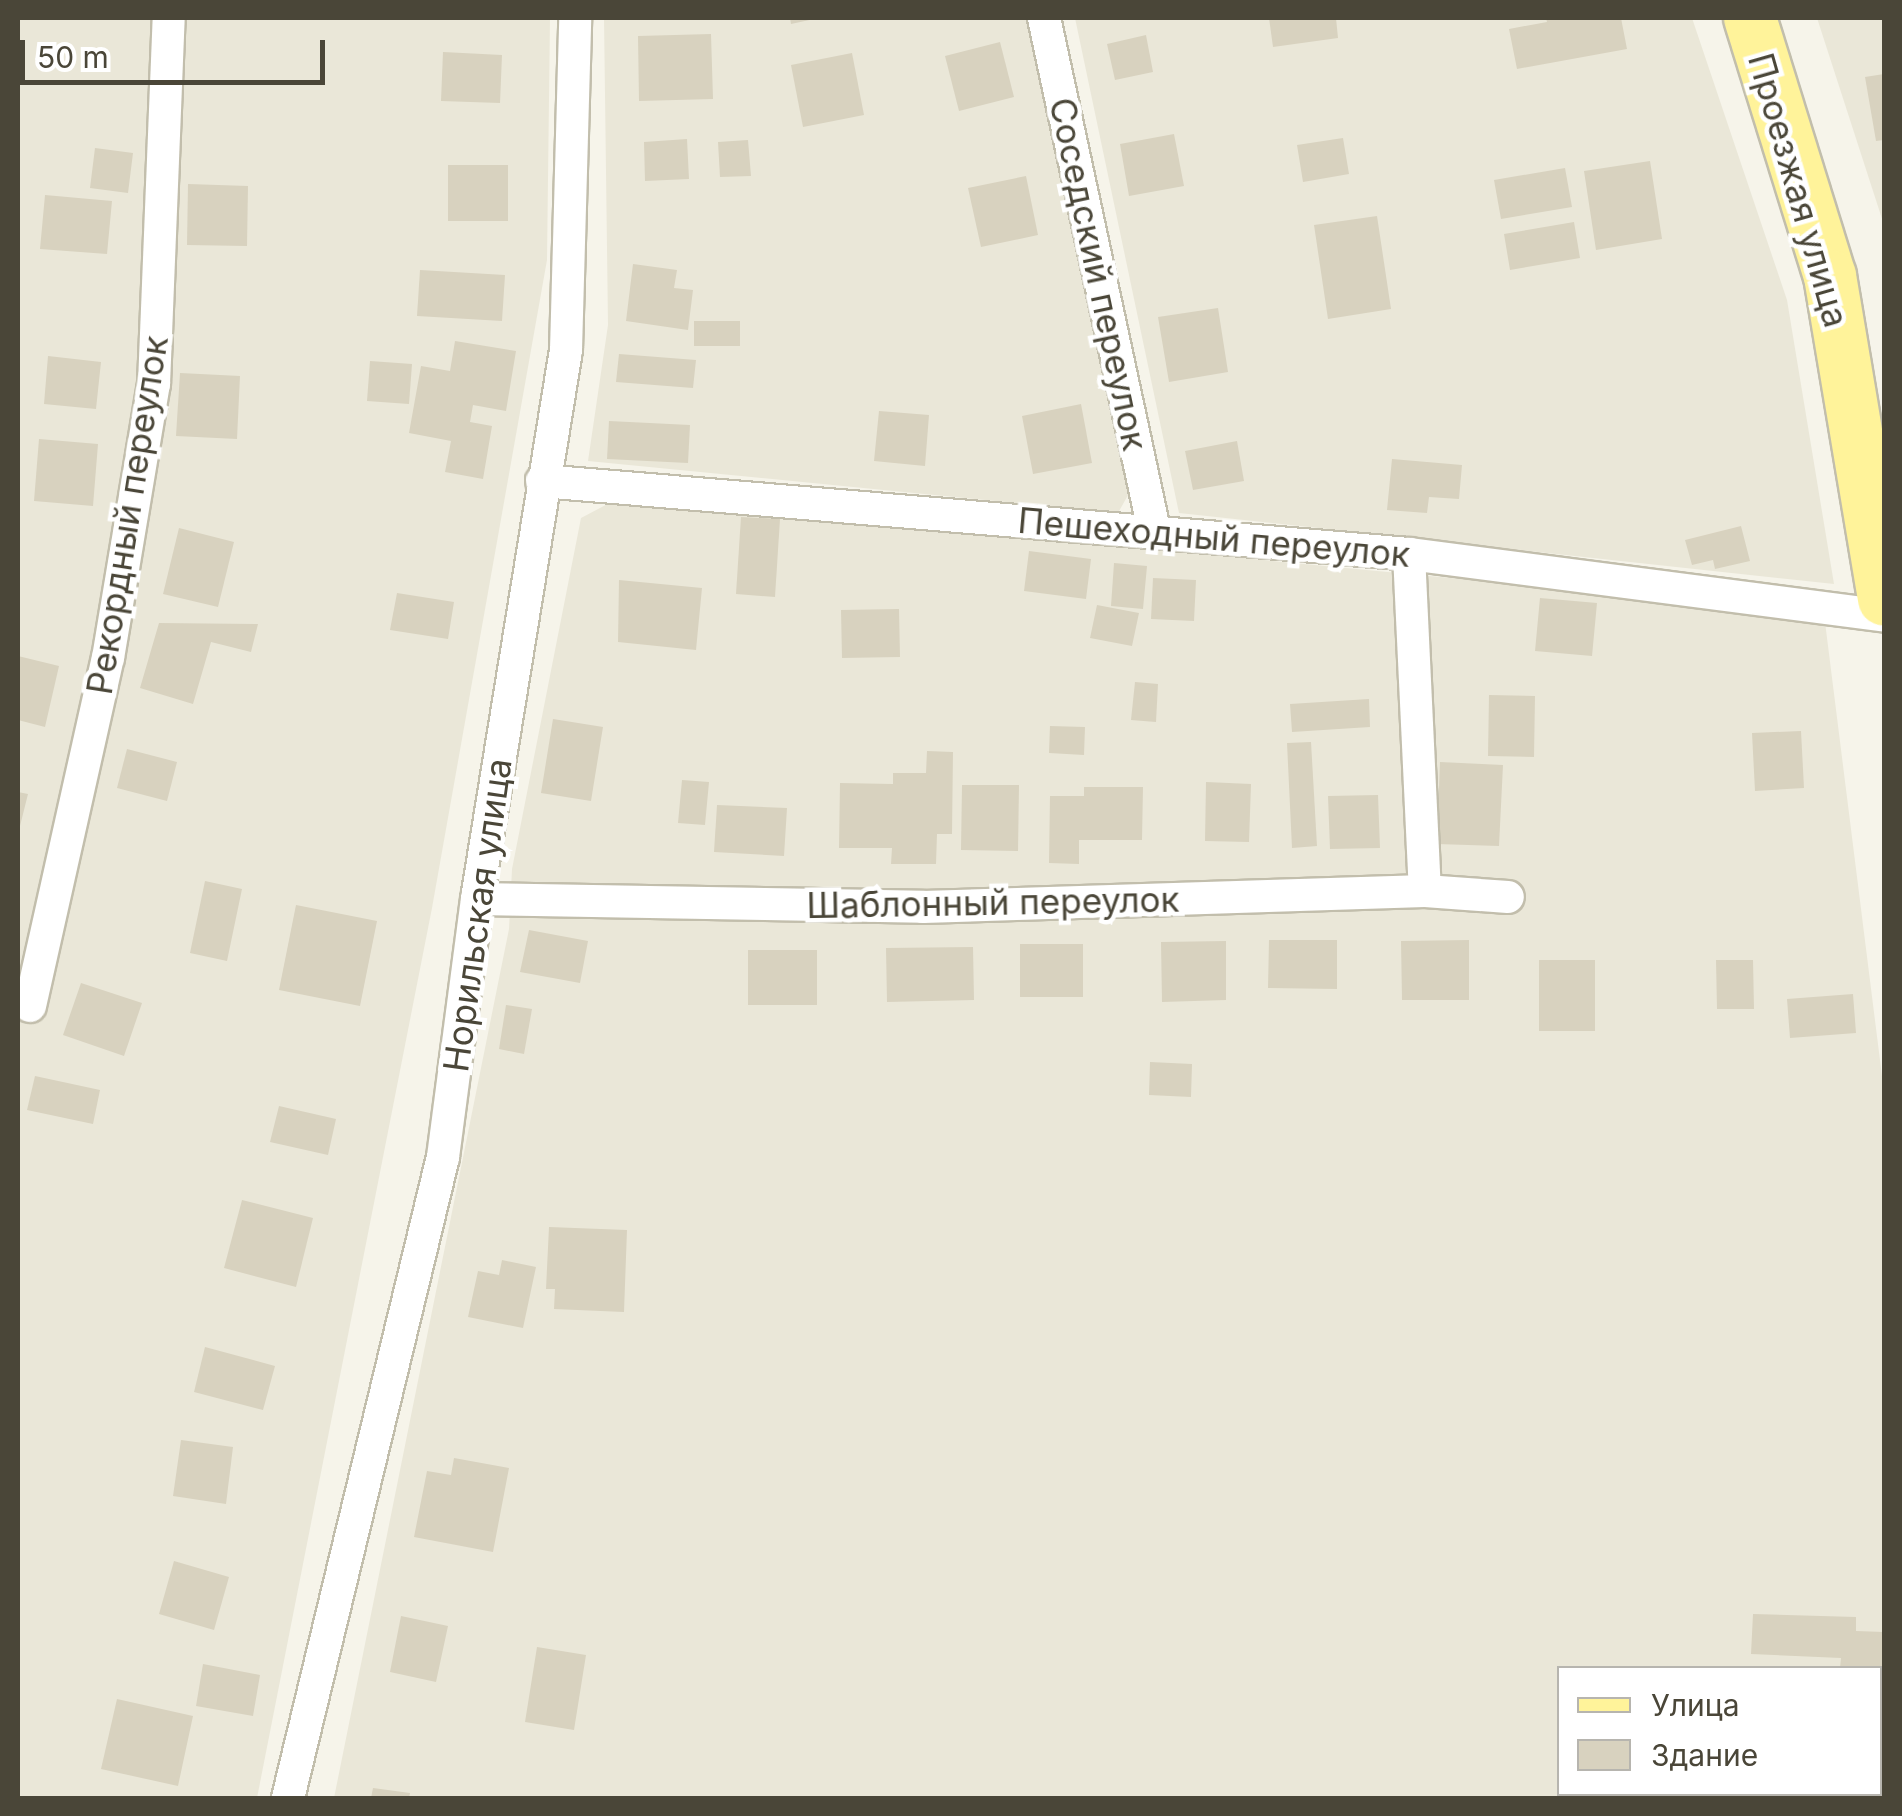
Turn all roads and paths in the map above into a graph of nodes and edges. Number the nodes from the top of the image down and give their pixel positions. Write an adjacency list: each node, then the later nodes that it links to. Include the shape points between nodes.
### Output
1 (168, 18): 13 (street, Рекордный переулок, via 154,384 108,658)
2 (575, 18): 5 (street, Норильская улица, via 566,350)
3 (1044, 18): 6 (street, Соседский переулок)
4 (1750, 18): 8 (main road, Проезжая улица, via 1830,276)
5 (542, 481): 6 (street, Пешеходный переулок); 12 (street, Норильская улица)
6 (1154, 530): 7 (street, Пешеходный переулок)
7 (1409, 554): 9 (street, Пешеходный переулок); 10 (street)
8 (1884, 600)
9 (1884, 616)
10 (1425, 891): 11 (street, Шаблонный переулок); 12 (street, Шаблонный переулок, via 923,907)
11 (1508, 897)
12 (477, 899): 14 (street, Норильская улица, via 443,1158)
13 (30, 1006)
14 (288, 1798)

